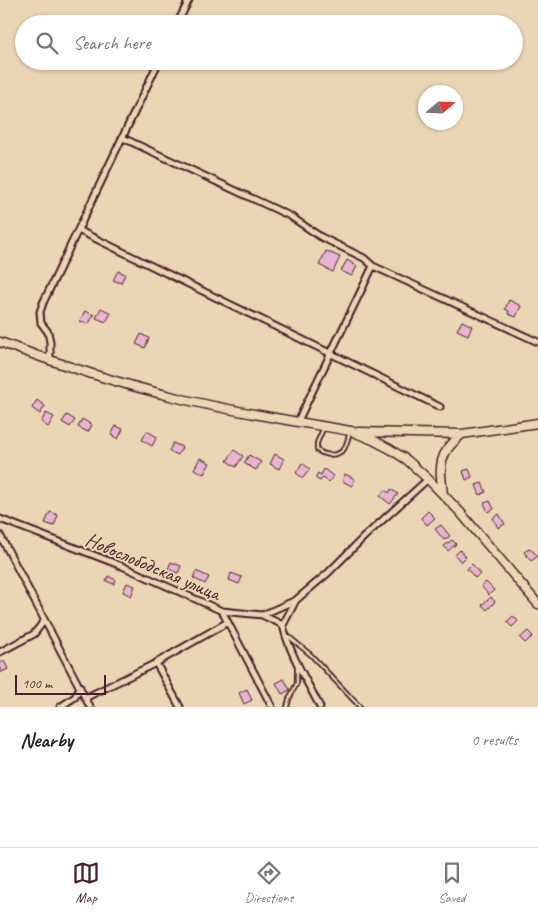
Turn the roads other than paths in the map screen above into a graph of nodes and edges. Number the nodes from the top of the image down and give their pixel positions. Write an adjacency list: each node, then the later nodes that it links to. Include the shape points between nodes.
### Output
1 (189, 0): 2 (street)
2 (182, 15)
3 (155, 70): 4 (street)
4 (123, 138): 5 (street); 6 (street, via 290,216)
5 (78, 230): 9 (street); 10 (street, via 40,312 41,323 48,332)
6 (373, 266): 7 (street); 9 (street)
7 (538, 342)
8 (1, 344): 10 (street)
9 (331, 354): 11 (street); 12 (street)
10 (50, 361): 12 (street, via 180,399)
11 (440, 407)
12 (298, 421): 14 (street)
13 (538, 423): 16 (street)
14 (324, 426): 15 (street); 15 (lane, via 317,450 330,455 344,448)
15 (351, 431): 16 (street); 17 (street, via 390,449)
16 (462, 434): 18 (street, via 443,455 440,475)
17 (428, 479): 18 (street); 21 (street)
18 (443, 494): 22 (street)
19 (0, 519): 23 (street, Новослободская улица, via 122,566)
20 (0, 534): 25 (street)
21 (296, 600): 24 (street); 27 (street)
22 (538, 604)
23 (222, 611): 24 (street); 26 (street, Новослободская улица)
24 (262, 614): 27 (street)
25 (44, 620): 29 (street, via 34,634); 32 (street)
26 (228, 622): 31 (street); 37 (street, Новослободская улица)
27 (283, 625): 28 (street)
28 (285, 634): 30 (street); 40 (lane, via 311,655)
29 (0, 652)
30 (296, 659): 38 (lane, via 297,683); 39 (street)
31 (156, 663): 33 (street); 36 (street)
32 (80, 687): 33 (street); 34 (street, via 75,697)
33 (85, 698): 35 (street)
34 (60, 707)
35 (90, 707)
36 (180, 707)
37 (272, 707)
38 (287, 707)
39 (320, 707)
40 (360, 707)

